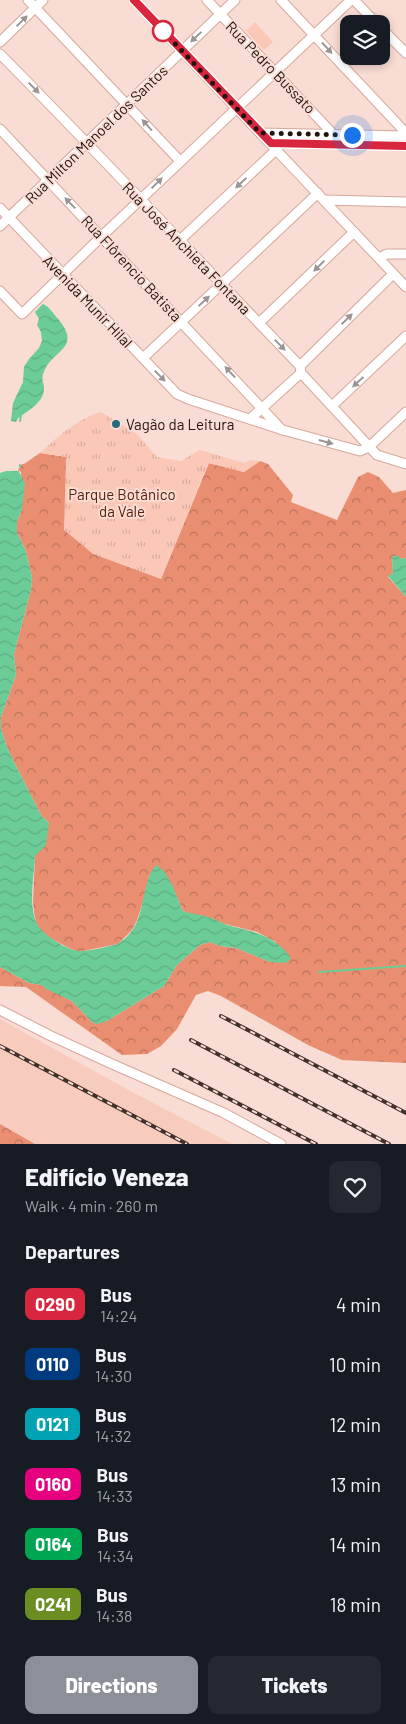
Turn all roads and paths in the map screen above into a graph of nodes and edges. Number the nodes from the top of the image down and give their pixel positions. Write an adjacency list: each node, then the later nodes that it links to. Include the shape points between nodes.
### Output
1 (28, 0): 8 (street)
2 (43, 0): 8 (street)
3 (134, 0): 14 (street)
4 (207, 0): 9 (street, Rua Pedro Bussato)
5 (235, 0): 9 (street, Rua Milton Manoel dos Santos)
6 (281, 0): 11 (street)
7 (352, 0): 10 (street); 11 (street)
8 (35, 8): 13 (street, one-way to 8); 18 (street)
9 (221, 14): 14 (street, Rua Milton Manoel dos Santos, one-way to 14); 17 (street, Rua Pedro Bussato)
10 (368, 15)
11 (314, 35): 17 (street); 23 (street, one-way to 23)
12 (390, 37): 15 (street)
13 (0, 42)
14 (182, 51): 18 (street, Rua Milton Manoel dos Santos); 19 (street)
15 (406, 53)
16 (0, 54): 25 (street, Rua José Anchieta Fontana, one-way to 25)
17 (276, 71): 19 (street); 24 (street, Rua Pedro Bussato)
18 (128, 104): 25 (street, Rua Milton Manoel dos Santos); 28 (street, one-way to 18)
19 (236, 108): 21 (street); 28 (street)
20 (0, 129): 29 (street, Rua Flôrencio Batista)
21 (260, 133): 22 (street); 26 (street)
22 (289, 133): 24 (street); 26 (street, via 278,135)
23 (406, 134): 24 (street)
24 (334, 135)
25 (87, 142): 29 (street, Rua Milton Manoel dos Santos); 31 (street, Rua José Anchieta Fontana)
26 (274, 146): 27 (street); 30 (street); 38 (street, one-way to 38)
27 (406, 146)
28 (180, 161): 31 (street, one-way to 28)
29 (48, 180): 34 (street, Rua Milton Manoel dos Santos); 37 (street, Rua Flôrencio Batista, one-way to 29)
30 (321, 197): 32 (street); 36 (street); 43 (street)
31 (139, 200): 37 (street); 38 (street, Rua José Anchieta Fontana)
32 (406, 202)
33 (0, 208): 34 (street, Avenida Munir Hilal)
34 (9, 217): 35 (street, Rua Milton Manoel dos Santos); 41 (street, Avenida Munir Hilal)
35 (0, 226)
36 (354, 232): 40 (street); 47 (street, one-way to 47)
37 (102, 236): 41 (street); 46 (street, Rua Flôrencio Batista)
38 (179, 241): 43 (street, Rua José Anchieta Fontana)
39 (406, 254): 40 (street, via 387,254)
40 (379, 258): 42 (street)
41 (63, 274): 45 (street, via 22,314); 49 (street, Avenida Munir Hilal)
42 (393, 274): 44 (street); 50 (street, one-way to 42)
43 (222, 283): 46 (street, one-way to 43); 47 (street, Rua José Anchieta Fontana)
44 (406, 287)
45 (0, 291)
46 (182, 321): 49 (street); 52 (street, Rua Flôrencio Batista, one-way to 46)
47 (259, 324): 50 (street, Rua José Anchieta Fontana, one-way to 50)
48 (406, 336): 51 (street, one-way to 51)
49 (143, 358): 54 (street, Avenida Munir Hilal, one-way to 54, via 177,394)
50 (300, 369): 51 (street, Rua José Anchieta Fontana); 52 (street)
51 (332, 406): 56 (street, Rua José Anchieta Fontana)
52 (263, 408): 54 (street); 55 (street, Rua Flôrencio Batista)
53 (406, 412): 56 (street)
54 (250, 419): 55 (street)
55 (282, 430): 56 (street, one-way to 56, via 360,451)
56 (370, 447): 57 (street, via 377,455)
57 (406, 464)
58 (0, 1010): 59 (street, via 224,1113)
59 (281, 1144)

